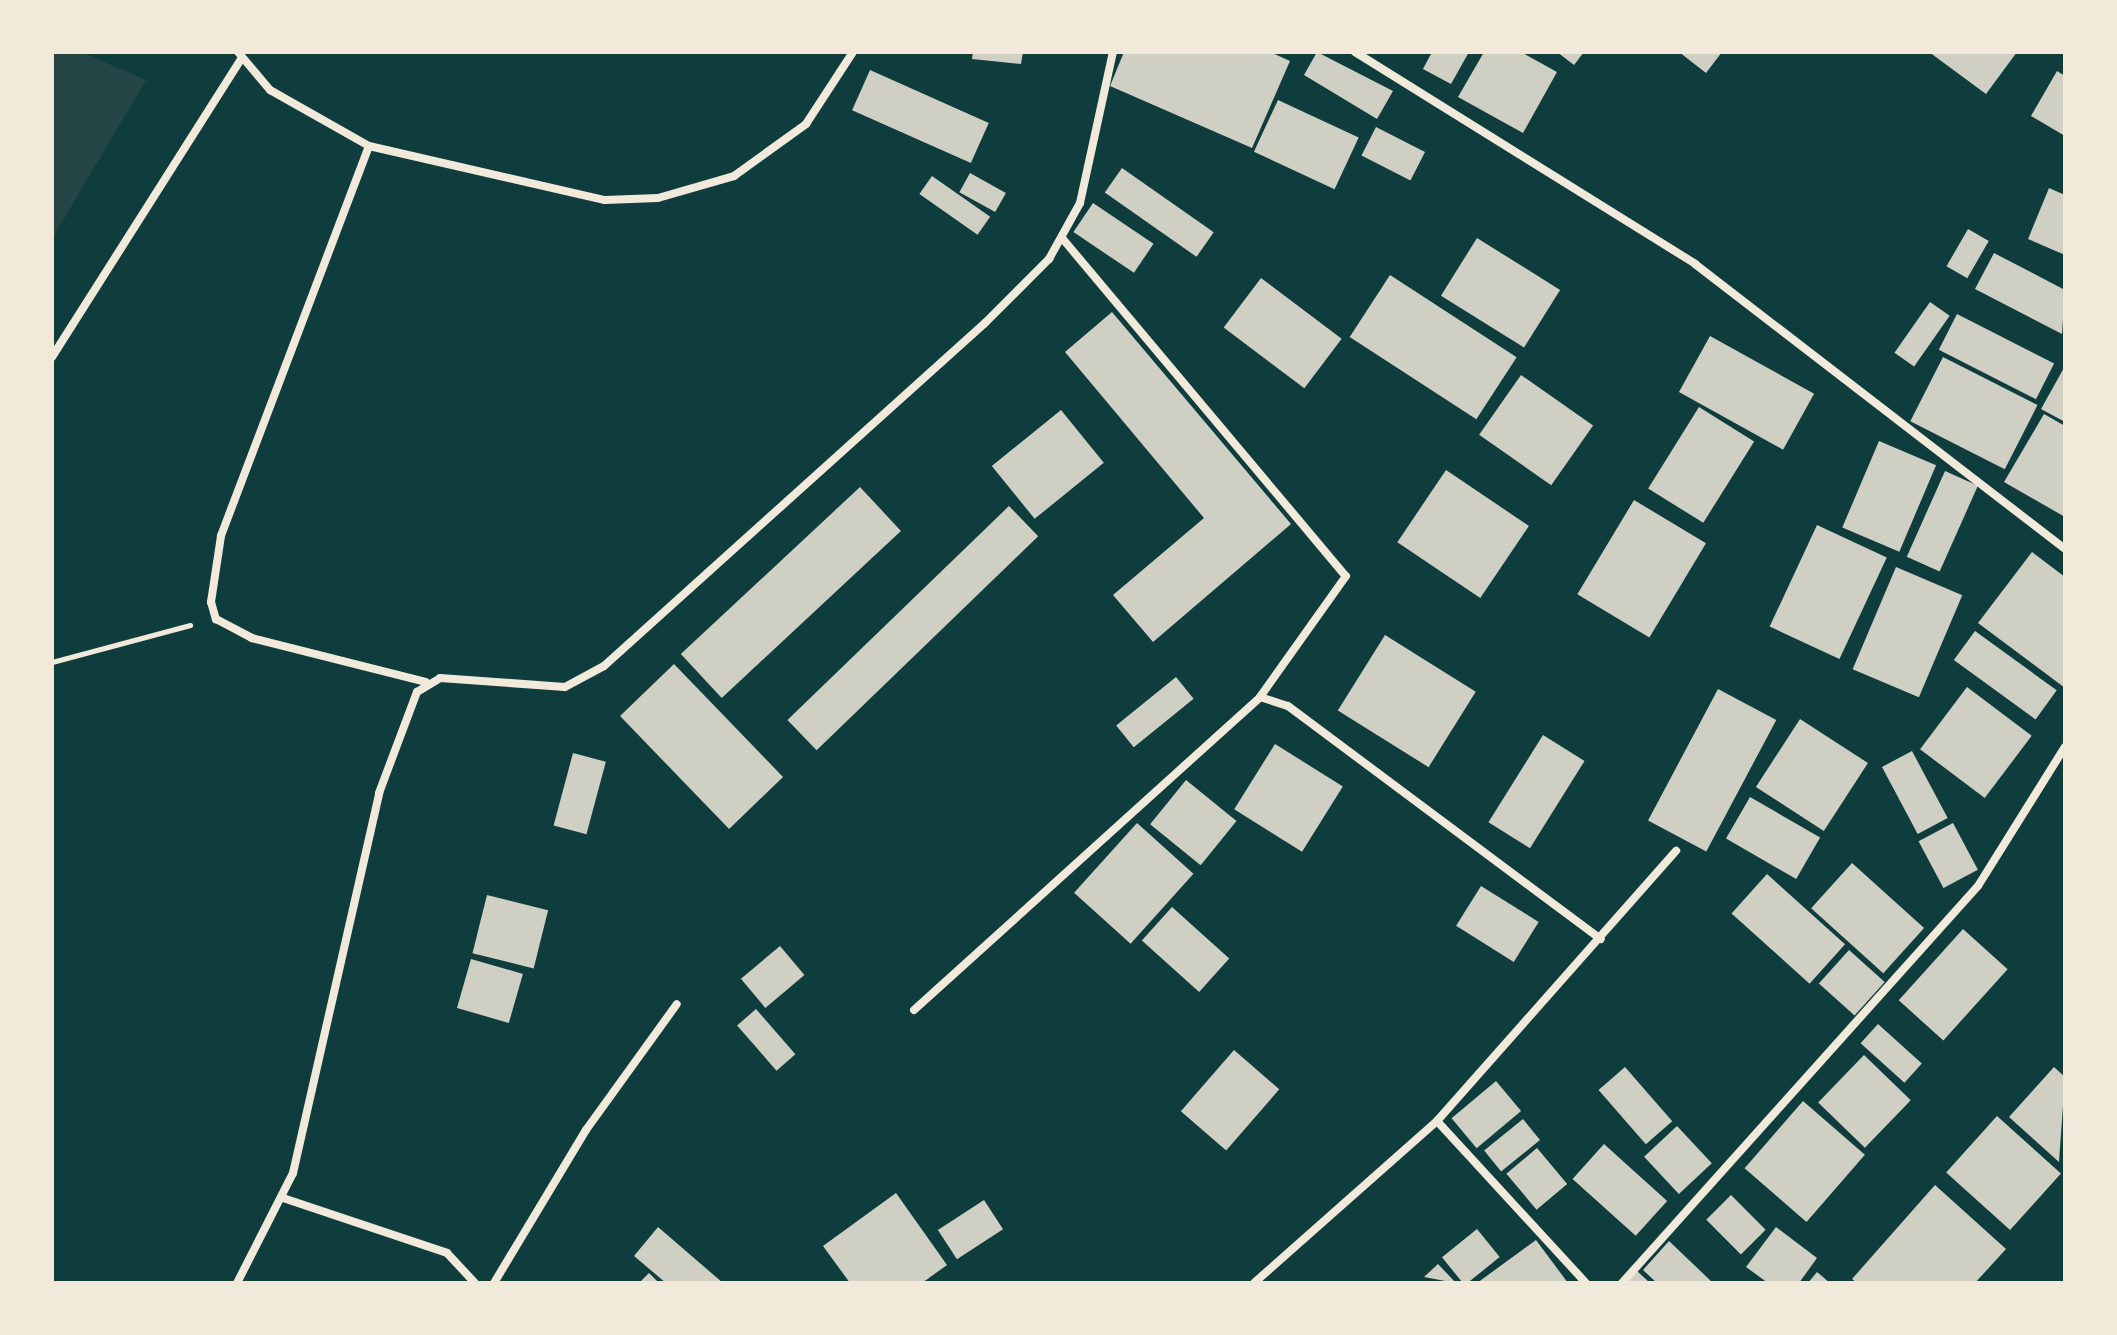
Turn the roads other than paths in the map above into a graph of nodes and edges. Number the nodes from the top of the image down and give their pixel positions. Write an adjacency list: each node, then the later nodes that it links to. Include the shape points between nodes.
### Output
1 (853, 52): 5 (street, via 784,144 734,176 658,198 553,191)
2 (1113, 52): 6 (street, via 1080,203)
3 (1355, 52): 8 (street, via 1695,264)
4 (239, 56): 5 (street, via 270,90); 7 (street)
5 (369, 146): 9 (street, via 221,536 210,580 216,619 252,638)
6 (1062, 238): 9 (street, via 996,313 604,666 565,687 537,690); 10 (street, via 1346,576)
7 (52, 357)
8 (2065, 549)
9 (426, 682): 17 (street, via 388,758)
10 (1260, 697): 13 (street, via 1288,706); 15 (street)
11 (2065, 747): 23 (street, via 1978,886)
12 (1676, 851): 13 (street)
13 (1601, 939): 16 (street)
14 (677, 1004): 20 (street, via 586,1130)
15 (914, 1010)
16 (1437, 1121): 21 (street); 22 (street)
17 (283, 1198): 18 (street); 19 (street, via 447,1253)
18 (237, 1283)
19 (475, 1283)
20 (494, 1283)
21 (1254, 1283)
22 (1586, 1283)
23 (1622, 1283)

